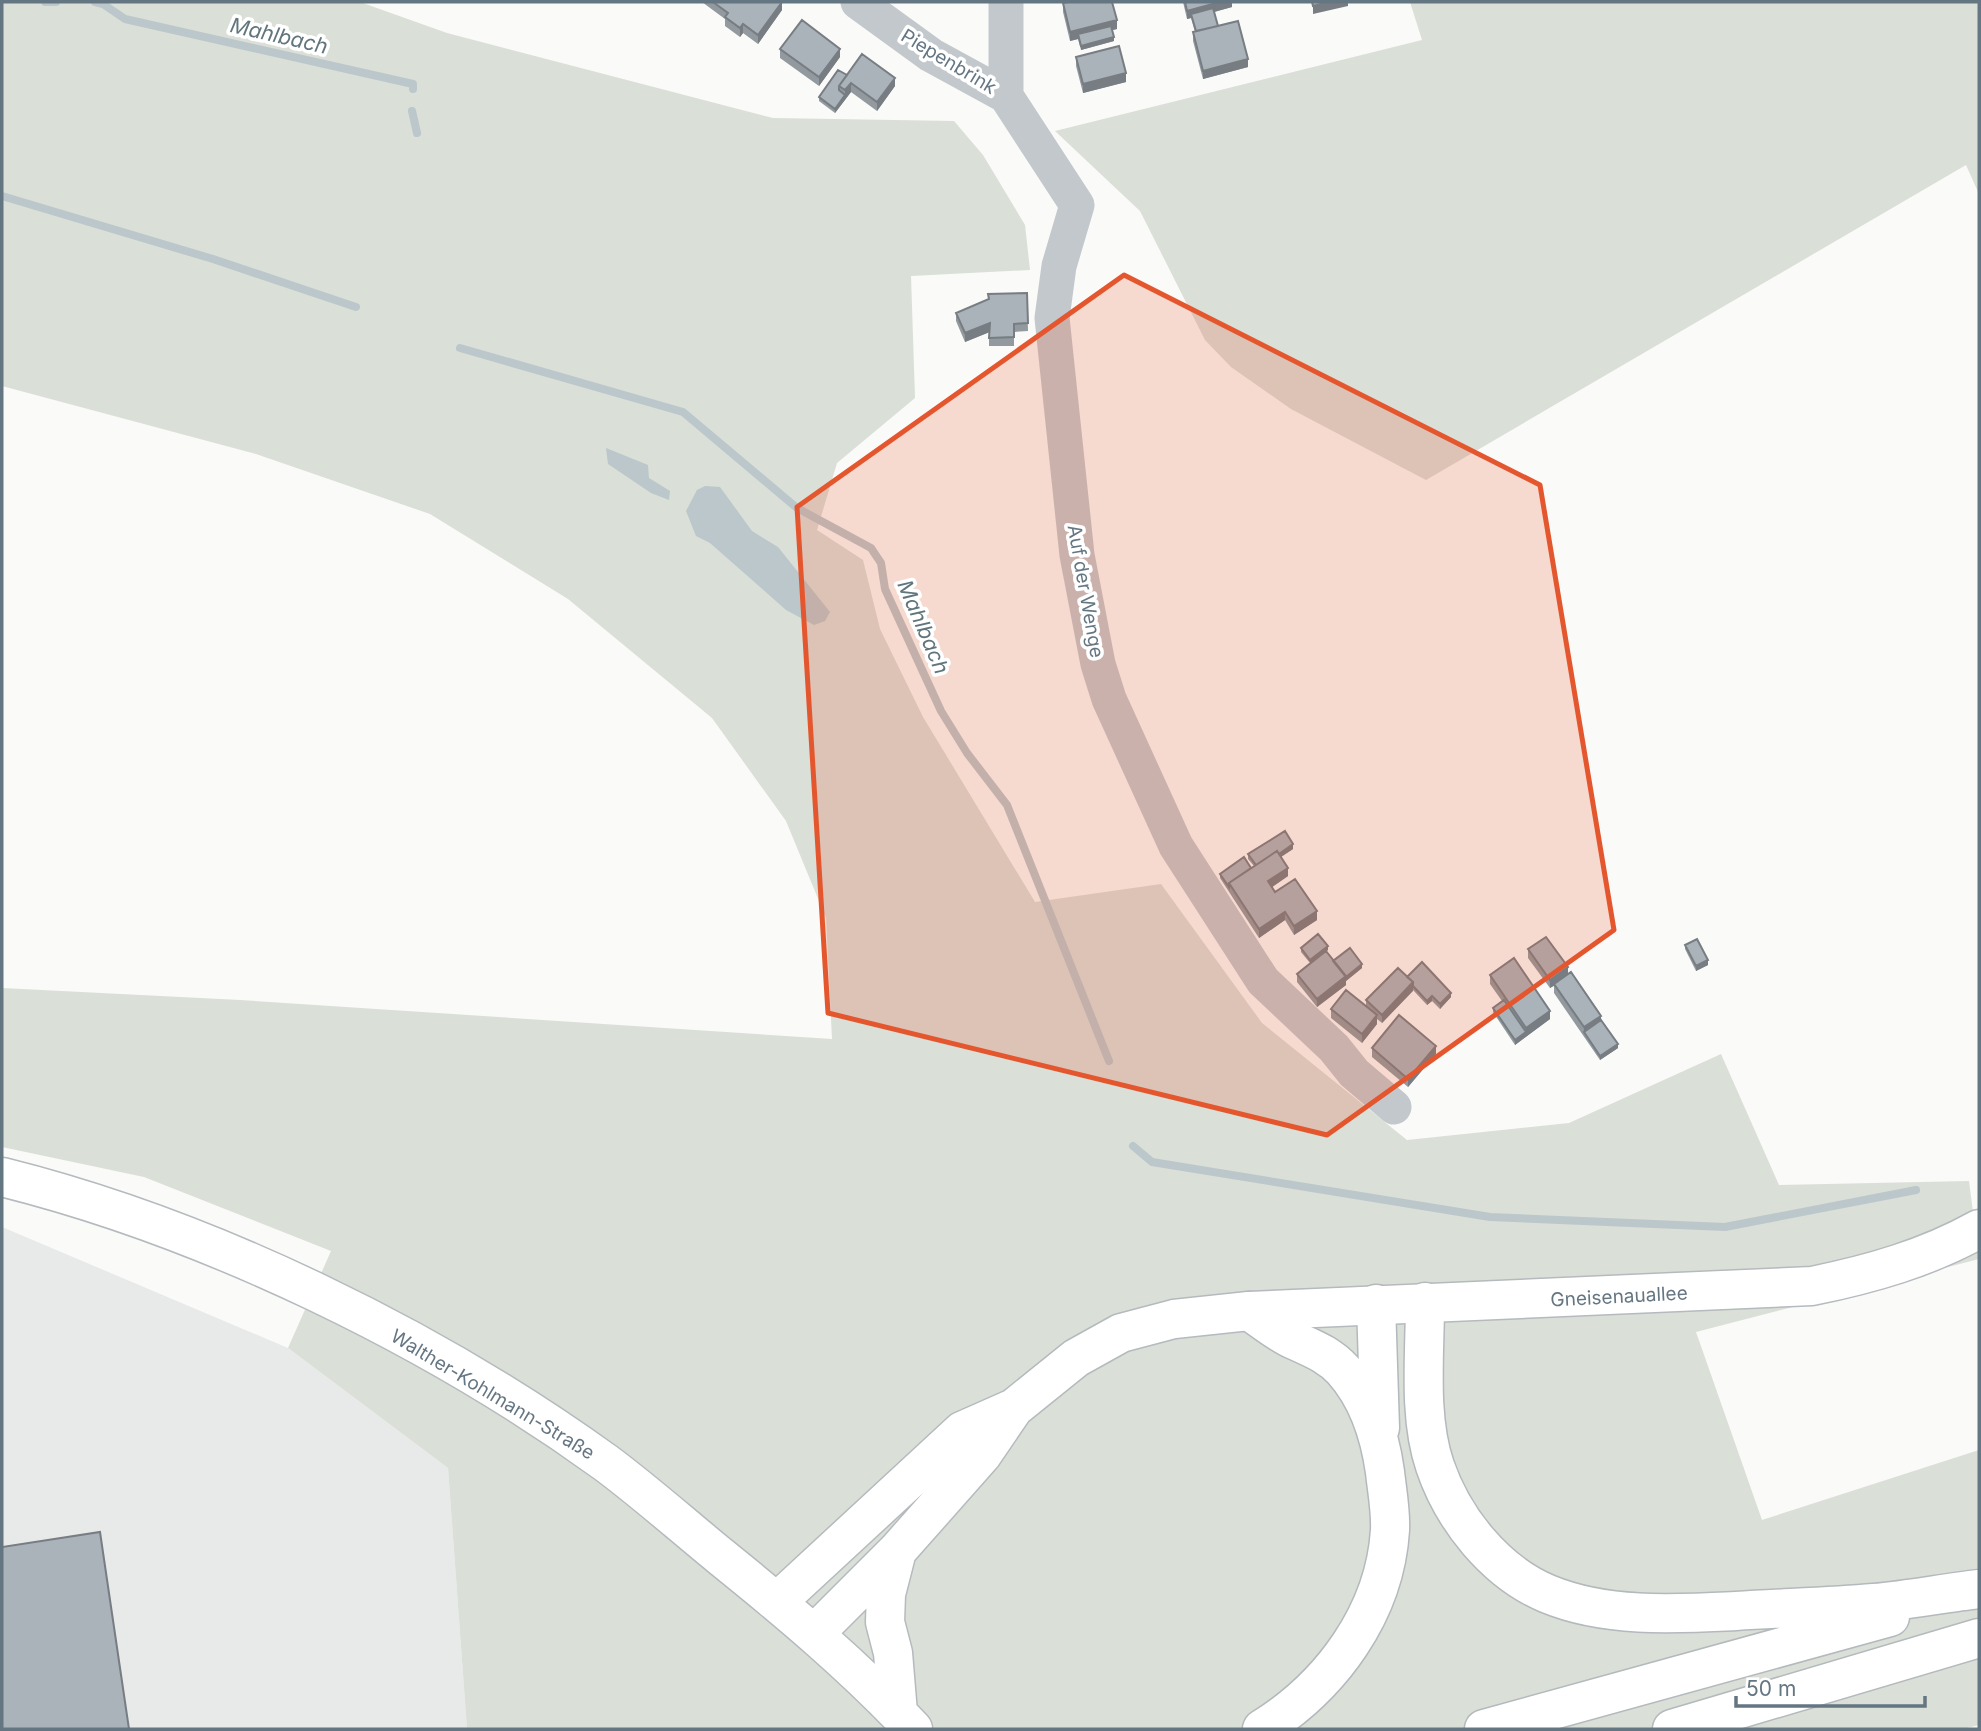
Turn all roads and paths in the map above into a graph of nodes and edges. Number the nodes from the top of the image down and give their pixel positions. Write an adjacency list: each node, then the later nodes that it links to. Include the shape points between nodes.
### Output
1 (858, 2): 3 (street, Piepenbrink, via 931,55)
2 (1006, 2): 3 (street)
3 (1006, 96): 4 (street, Auf der Wenge, via 1077,205 1052,318 1077,555 1109,699 1176,846 1263,981)
4 (1394, 1107)
5 (2, 1177): 14 (main road, Walther-Kohlmann-Straße, via 126,1215 217,1250 434,1354 606,1464)
6 (1979, 1229): 7 (main road, Gneisenauallee, via 1941,1250 1812,1286)
7 (1424, 1303): 8 (main road, Gneisenauallee); 13 (main road, via 1427,1419 1434,1463 1444,1488 1455,1514 1477,1540 1505,1567 1546,1594 1598,1609 1680,1613 1875,1603)
8 (1376, 1304): 9 (main road, Gneisenauallee); 11 (main road)
9 (1249, 1311): 10 (main road, Gneisenauallee, via 1174,1319 1121,1333 1076,1358); 11 (main road, via 1292,1339 1323,1352 1344,1372)
10 (1014, 1408): 12 (main road, via 982,1455); 14 (main road, via 962,1431)
11 (1381, 1440): 18 (main road, via 1390,1529 1385,1568 1372,1605 1350,1646 1318,1683)
12 (898, 1551): 15 (main road); 17 (main road, via 886,1594 885,1622)
13 (1979, 1591): 19 (main road)
14 (777, 1602): 15 (main road, Walther-Kohlmann-Straße)
15 (814, 1634): 17 (main road, Walther-Kohlmann-Straße)
16 (1979, 1639): 20 (main road)
17 (905, 1721)
18 (1262, 1729)
19 (1484, 1729)
20 (1672, 1729)

